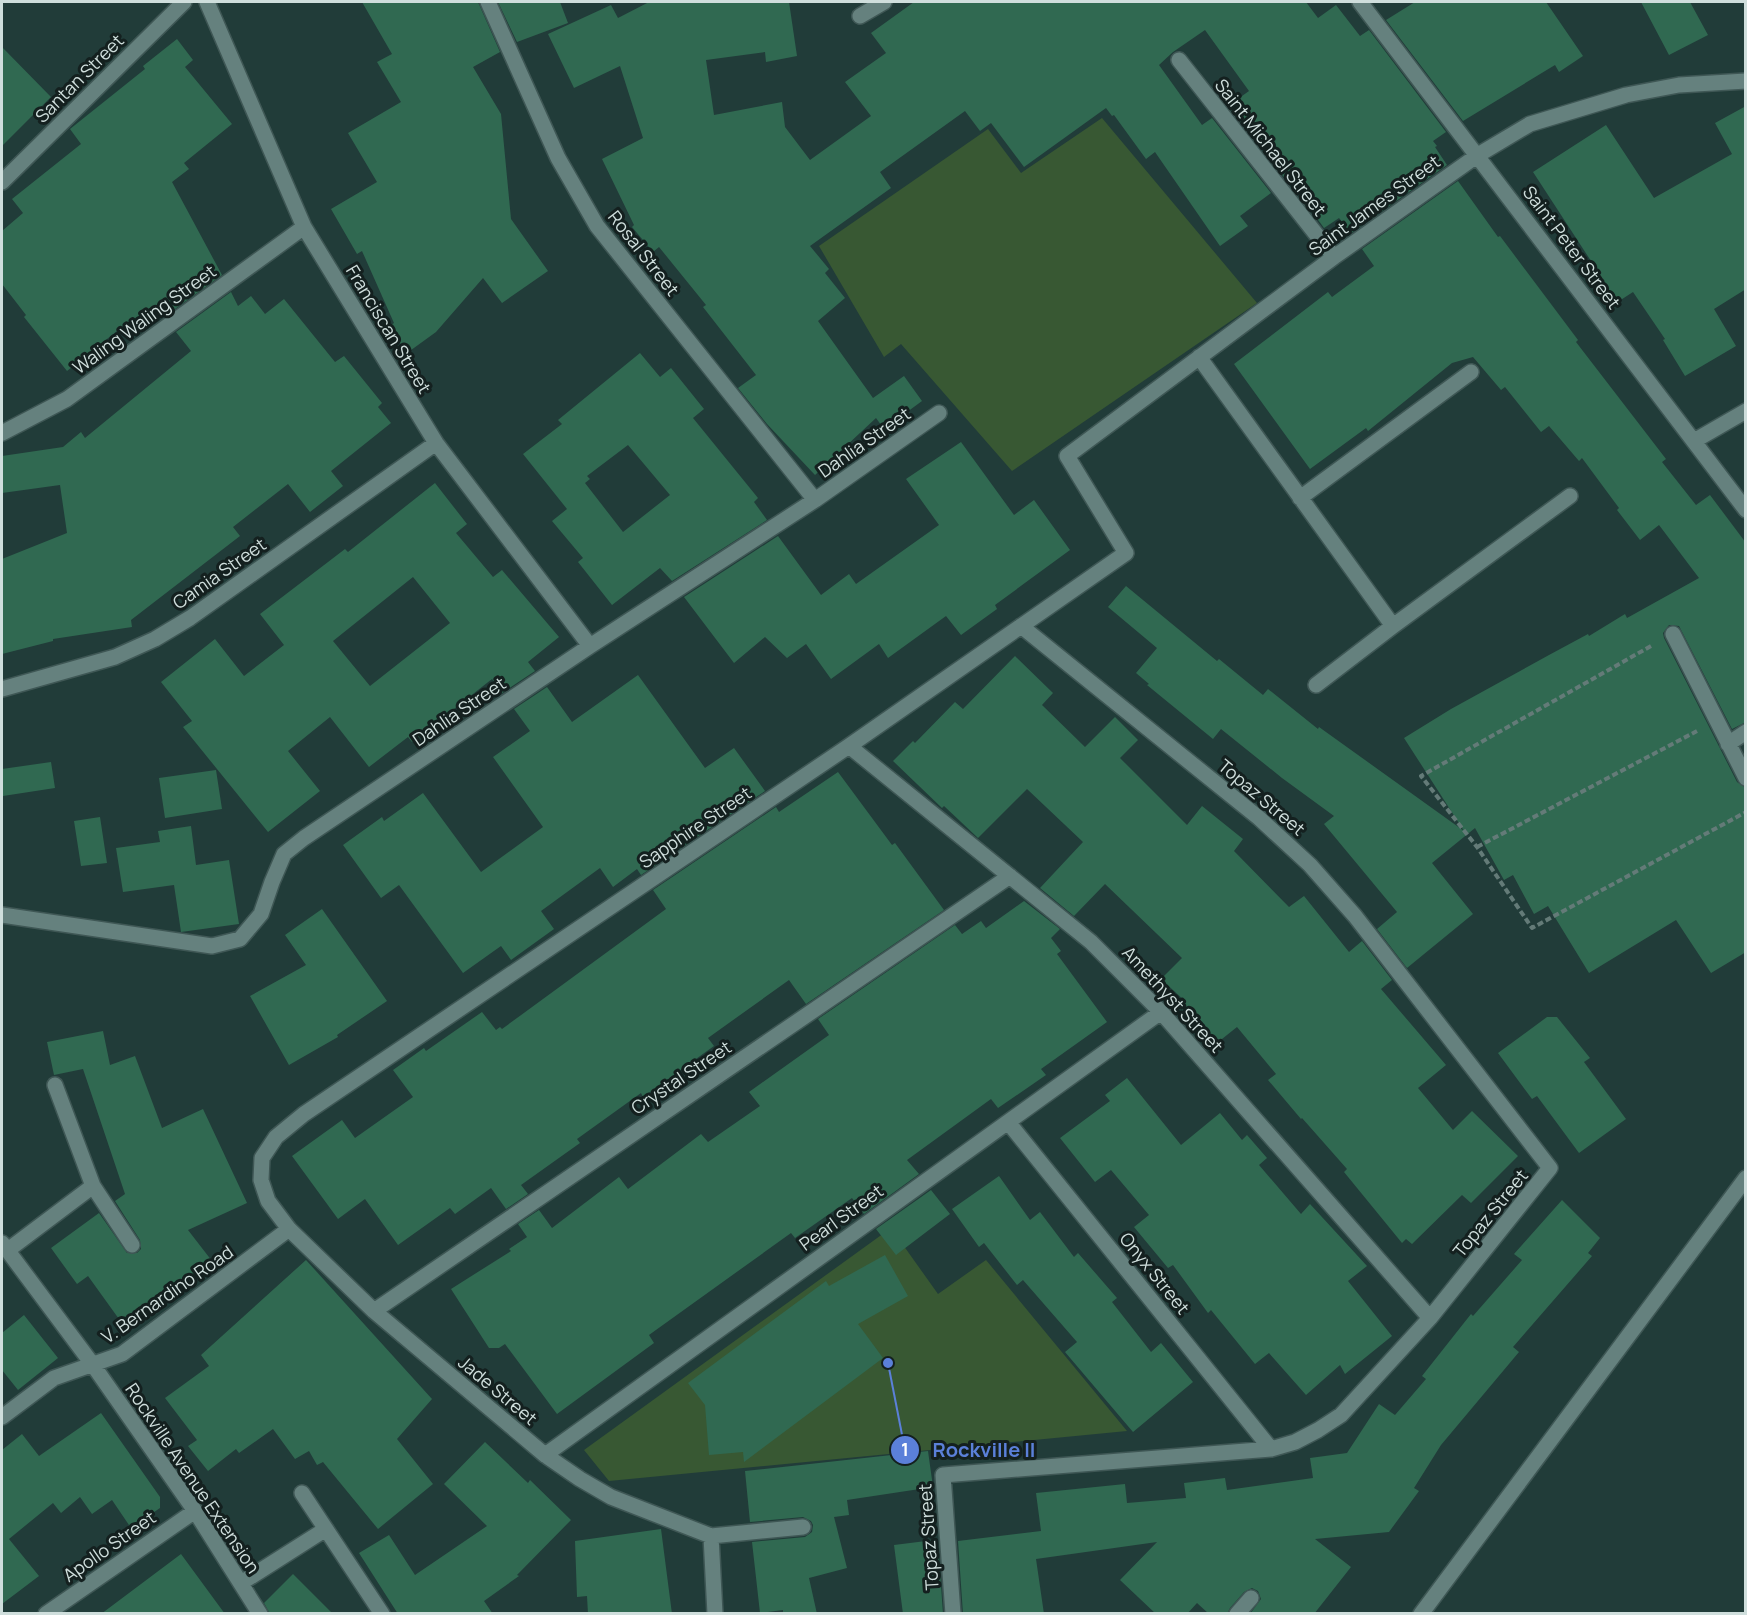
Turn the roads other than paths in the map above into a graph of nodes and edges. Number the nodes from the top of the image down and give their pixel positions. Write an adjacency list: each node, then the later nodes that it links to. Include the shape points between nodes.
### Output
1 (184, 2): 11 (street, Santan Street)
2 (207, 2): 12 (street, Franciscan Street)
3 (488, 2): 24 (street, Rosal Street, via 558,158 597,226)
4 (884, 2): 7 (street)
5 (1380, 2): 6 (street)
6 (1363, 5): 10 (street, Saint Peter Street)
7 (860, 16)
8 (1179, 60): 13 (street, Saint Michael Street)
9 (1746, 81): 10 (street, Saint James Street, via 1679,85 1604,101 1530,124)
10 (1478, 154): 13 (street, Saint James Street); 19 (street, Saint Peter Street)
11 (2, 182)
12 (304, 227): 18 (street, Waling Waling Street, via 67,399); 20 (street, Franciscan Street)
13 (1334, 257): 14 (street, Saint James Street)
14 (1199, 357): 21 (street, Saint James Street); 23 (street)
15 (1471, 372): 23 (street)
16 (1746, 411): 19 (street)
17 (939, 413): 24 (street, Dahlia Street)
18 (2, 433)
19 (1694, 441): 25 (street, Saint Peter Street)
20 (436, 442): 29 (street, Franciscan Street); 31 (street, Camia Street, via 155,639 115,657)
21 (1067, 456): 26 (street, Sapphire Street, via 1126,553)
22 (1570, 496): 27 (street)
23 (1300, 498): 27 (street)
24 (815, 500): 29 (street, Dahlia Street)
25 (1746, 510)
26 (1021, 626): 34 (street, Sapphire Street); 47 (street, Topaz Street, via 1259,818 1310,865 1355,916 1550,1168)
27 (1393, 626): 30 (street)
28 (1673, 634): 33 (street)
29 (590, 646): 37 (street, Dahlia Street, via 284,854 261,915 240,939 212,946)
30 (1316, 685)
31 (2, 689)
32 (1746, 732): 33 (street)
33 (1728, 744): 35 (street)
34 (849, 747): 36 (street, Amethyst Street); 43 (street, Sapphire Street, via 304,1114 276,1137 262,1158 261,1180 268,1201)
35 (1746, 778)
36 (1010, 876): 38 (street, Amethyst Street, via 1091,942); 46 (street, Crystal Street)
37 (2, 915)
38 (1161, 1012): 40 (street, Pearl Street); 47 (street, Amethyst Street)
39 (55, 1085): 42 (street)
40 (1008, 1122): 50 (street, Onyx Street); 51 (street, Pearl Street)
41 (1746, 1178): 65 (street)
42 (93, 1185): 44 (street); 45 (street)
43 (289, 1229): 46 (street, Jade Street); 48 (street, V. Bernardino Road, via 122,1354)
44 (132, 1245)
45 (5, 1246): 48 (street, Rockville Avenue Extension)
46 (374, 1311): 51 (street, Jade Street)
47 (1430, 1318): 50 (street, Topaz Street, via 1341,1415 1295,1442)
48 (93, 1365): 49 (street, V. Bernardino Road, via 54,1378); 53 (street, Rockville Avenue Extension)
49 (2, 1417)
50 (1271, 1449): 63 (street, Topaz Street, via 946,1473 942,1477)
51 (545, 1455): 56 (street, Jade Street, via 611,1497)
52 (302, 1493): 55 (street)
53 (195, 1511): 57 (street, Rockville Avenue Extension); 59 (street, Apollo Street)
54 (803, 1527): 56 (street)
55 (326, 1529): 57 (street); 61 (street)
56 (711, 1536): 62 (street)
57 (241, 1583): 60 (street, Rockville Avenue Extension)
58 (1251, 1598): 64 (street)
59 (46, 1614)
60 (260, 1614)
61 (382, 1614)
62 (715, 1614)
63 (953, 1614)
64 (1237, 1614)
65 (1421, 1614)

